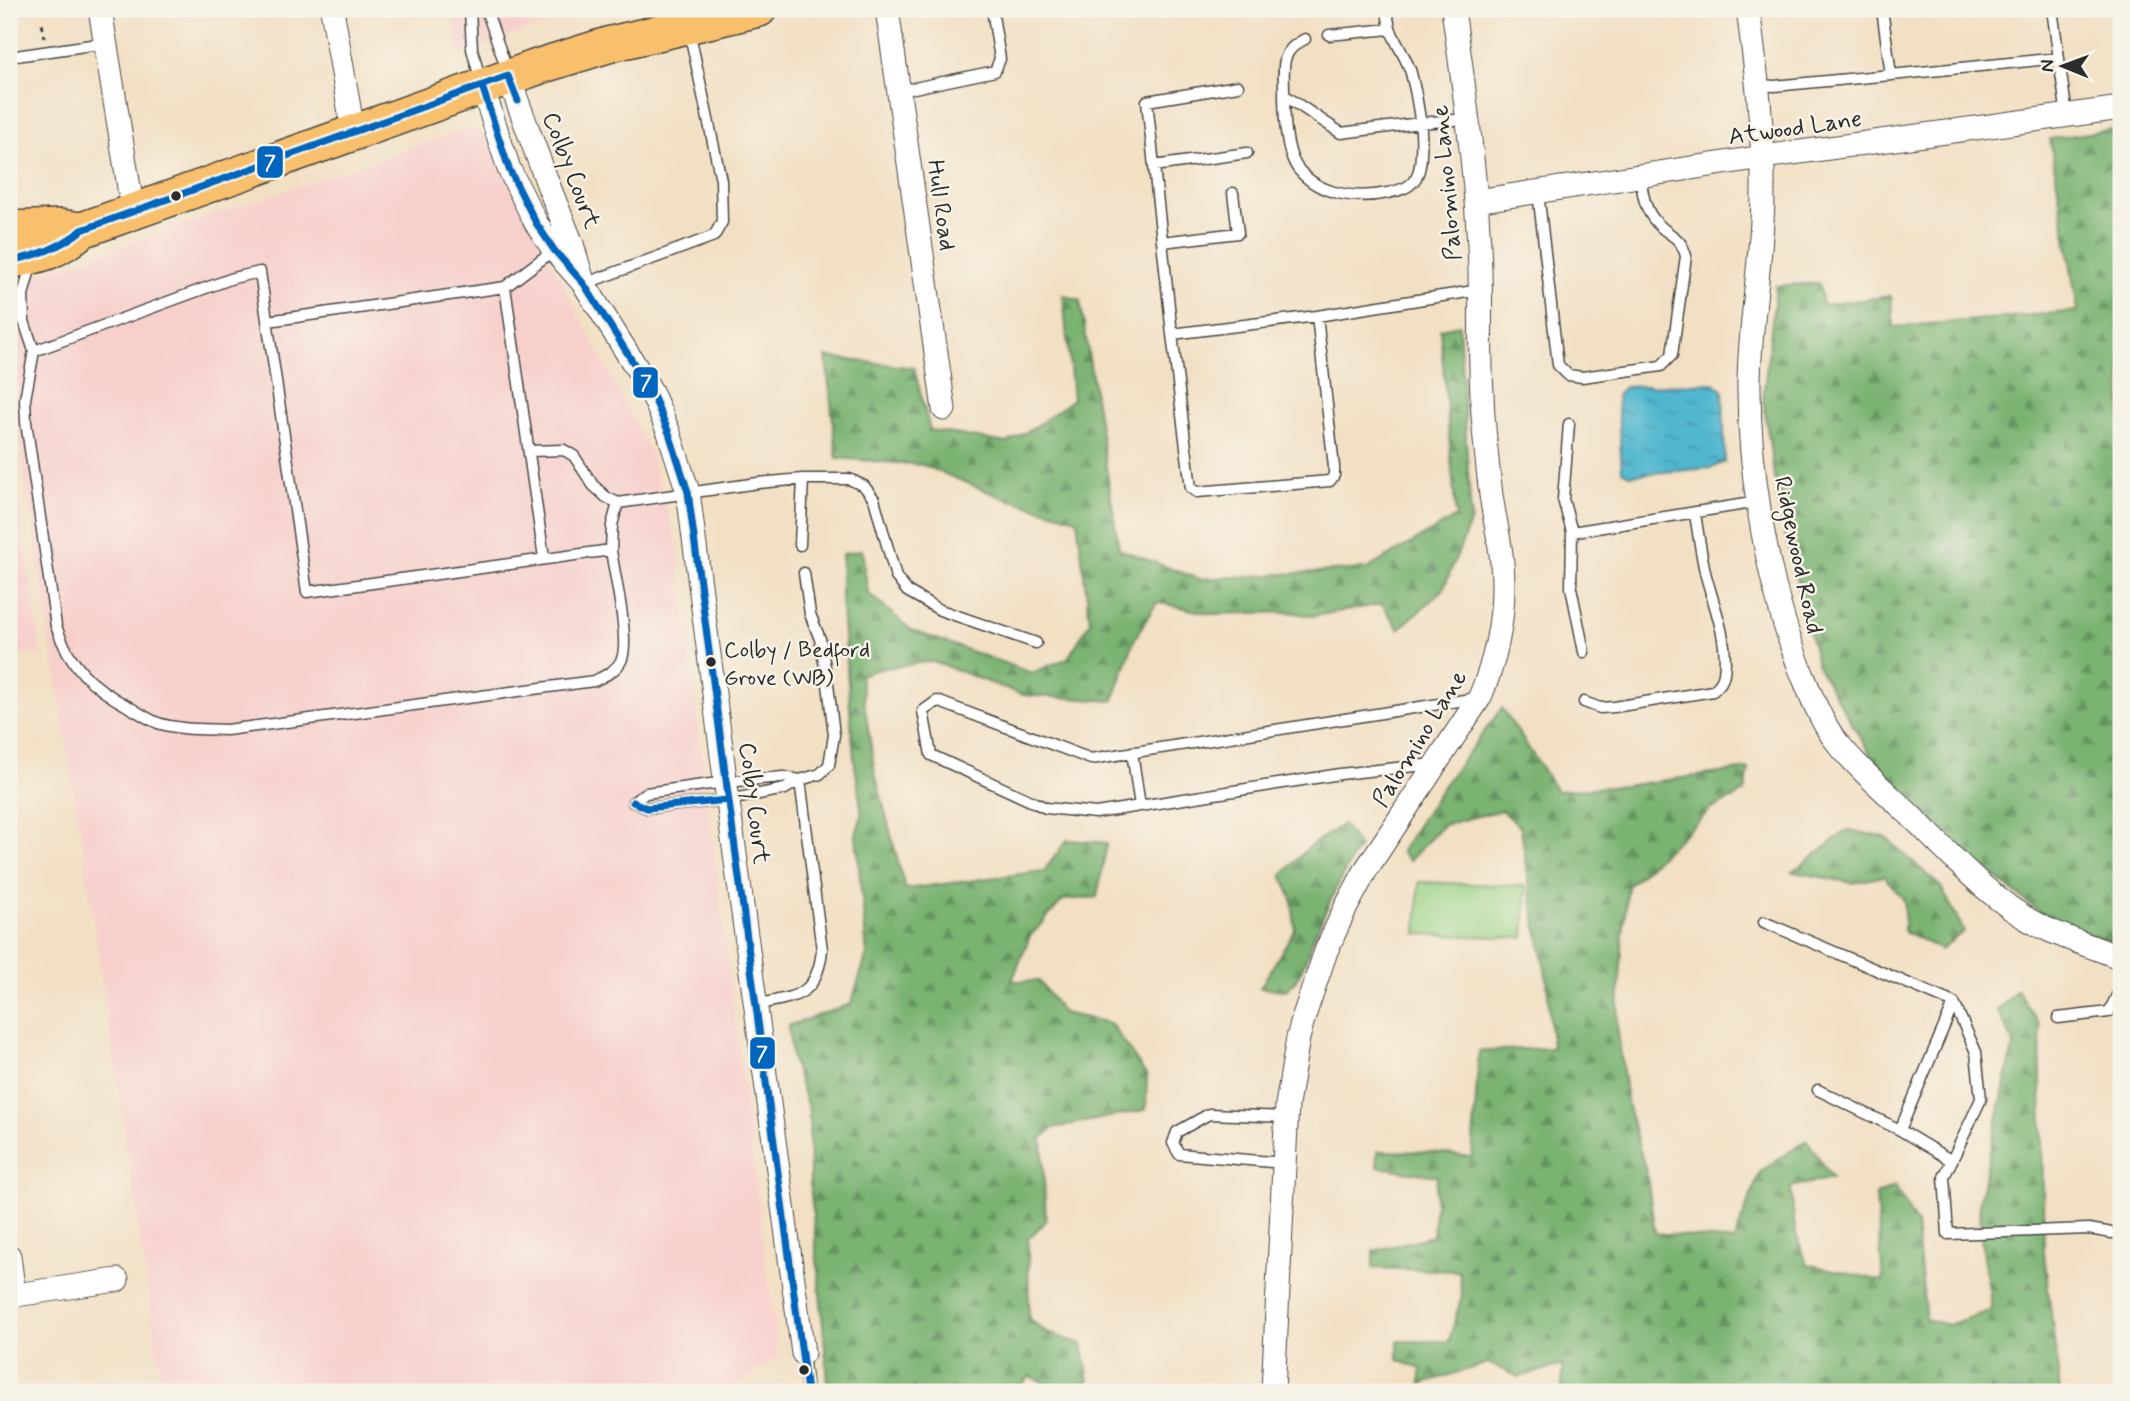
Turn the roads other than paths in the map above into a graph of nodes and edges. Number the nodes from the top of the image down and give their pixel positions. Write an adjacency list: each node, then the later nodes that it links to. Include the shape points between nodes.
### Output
1 (100, 9): 17 (street)
2 (332, 9): 30 (street)
3 (470, 9): 21 (lane, via 472,49)
4 (486, 9): 21 (lane)
5 (759, 9): 13 (main road)
6 (887, 9): 24 (street, Hull Road)
7 (992, 9): 24 (lane, via 1000,59 995,71)
8 (1387, 9): 14 (lane)
9 (1453, 9): 28 (street, Palomino Lane)
10 (1748, 9): 22 (street, Ridgewood Road)
11 (1882, 9): 20 (lane)
12 (2052, 9): 19 (lane)
13 (688, 27): 21 (main road, via 611,44); 44 (lane, via 721,180 722,222 714,236)
14 (1390, 29): 15 (lane); 29 (lane, via 1411,73)
15 (1329, 35)
16 (1306, 39): 25 (lane, via 1286,55)
17 (105, 43): 18 (lane); 38 (street)
18 (9, 57)
19 (2059, 58): 20 (lane); 27 (lane)
20 (1891, 75): 22 (lane)
21 (495, 81): 30 (main road); 42 (street, Colby Court, via 509,169); 44 (street, Colby Court, via 549,187)
22 (1758, 85): 32 (street, Ridgewood Road)
23 (1238, 86): 33 (lane, via 1147,101)
24 (900, 90): 53 (street, Hull Road)
25 (1284, 95): 29 (lane, via 1341,133); 29 (lane, via 1287,133 1299,169 1314,183 1346,196 1381,194 1412,183 1422,151)
26 (2121, 108): 27 (street, Atwood Lane)
27 (2067, 116): 32 (street, Atwood Lane)
28 (1468, 119): 29 (lane); 37 (street, Palomino Lane)
29 (1420, 122)
30 (353, 131): 38 (main road)
31 (1247, 153): 33 (lane)
32 (1763, 157): 34 (street, Atwood Lane); 58 (street, Ridgewood Road, via 1749,384)
33 (1154, 166): 41 (lane)
34 (1640, 176): 35 (street, Atwood Lane); 35 (lane, via 1645,206 1682,244 1686,256 1672,355 1661,366 1582,377 1568,375 1558,365)
35 (1538, 192): 37 (street, Atwood Lane)
36 (1233, 193): 41 (lane, via 1238,233)
37 (1476, 201): 46 (street, Palomino Lane)
38 (133, 212): 40 (main road)
39 (9, 229): 40 (main road)
40 (82, 230): 43 (main road, via 63,246)
41 (1162, 242): 51 (lane)
42 (554, 250): 44 (street, Colby Court); 45 (lane)
43 (22, 259): 49 (lane)
44 (584, 284): 57 (street, Colby Court, via 651,391)
45 (505, 287): 50 (lane); 55 (lane)
46 (1480, 290): 48 (lane); 68 (street, Palomino Lane, via 1482,397 1503,584 1498,642)
47 (9, 294): 49 (lane)
48 (1317, 316): 51 (lane); 51 (lane, via 1334,467 1330,481 1197,492 1191,488)
49 (24, 321): 52 (lane)
50 (268, 321): 52 (lane, via 260,272); 64 (lane, via 307,592)
51 (1172, 334)
52 (34, 351): 63 (lane, via 26,422 57,626 75,665 103,693 158,723 227,730 594,681 621,661 625,644)
53 (944, 409)
54 (1569, 424): 61 (lane, via 1563,499)
55 (529, 451): 59 (lane, via 565,450 575,456 593,485); 64 (lane)
56 (803, 479): 57 (lane); 62 (lane); 66 (lane, via 849,479 864,486 874,499 896,577 907,591 940,610)
57 (688, 492): 59 (lane); 73 (street, Colby Court)
58 (1758, 502): 60 (lane); 76 (street, Ridgewood Road, via 1793,650 1832,736 2008,904 2038,925)
59 (618, 503): 63 (lane)
60 (1695, 514): 61 (lane); 69 (lane, via 1721,631 1721,684 1713,691 1615,708)
61 (1572, 532): 67 (lane, via 1571,587)
62 (800, 545)
63 (611, 550): 64 (lane)
64 (544, 558)
65 (804, 573): 72 (lane, via 810,614 820,639 834,735 829,765 820,774)
66 (1036, 643)
67 (1584, 652)
68 (1480, 697): 70 (lane); 71 (street, Palomino Lane)
69 (1584, 702)
70 (1132, 752): 74 (lane); 74 (lane, via 1091,759 937,701 923,711 931,755 1046,808 1096,813)
71 (1435, 764): 74 (lane); 82 (street, Palomino Lane, via 1367,868 1326,951 1298,1038)
72 (800, 780): 73 (lane, via 783,777); 73 (lane, via 785,789); 79 (lane, via 822,950 820,967 805,991)
73 (727, 791): 73 (lane, via 646,793 633,802 647,808); 79 (street, Colby Court)
74 (1140, 806)
75 (1764, 922): 78 (lane)
76 (2121, 958)
77 (2121, 987): 80 (lane, via 2109,1012)
78 (1954, 1003): 83 (lane); 84 (lane, via 1976,1052 1981,1099)
79 (755, 1005): 90 (street, Colby Court)
80 (2058, 1018)
81 (1818, 1090): 83 (lane)
82 (1287, 1117): 85 (street, Palomino Lane); 85 (lane, via 1209,1114 1177,1132 1173,1143 1179,1154)
83 (1900, 1130): 84 (lane)
84 (1952, 1161): 86 (lane, via 1944,1177 1948,1234 2089,1229)
85 (1284, 1163): 92 (street, Palomino Lane)
86 (2112, 1233)
87 (9, 1256): 89 (street)
88 (117, 1280): 89 (street)
89 (11, 1295)
90 (803, 1353): 91 (lane)
91 (807, 1392)
92 (1272, 1392)

